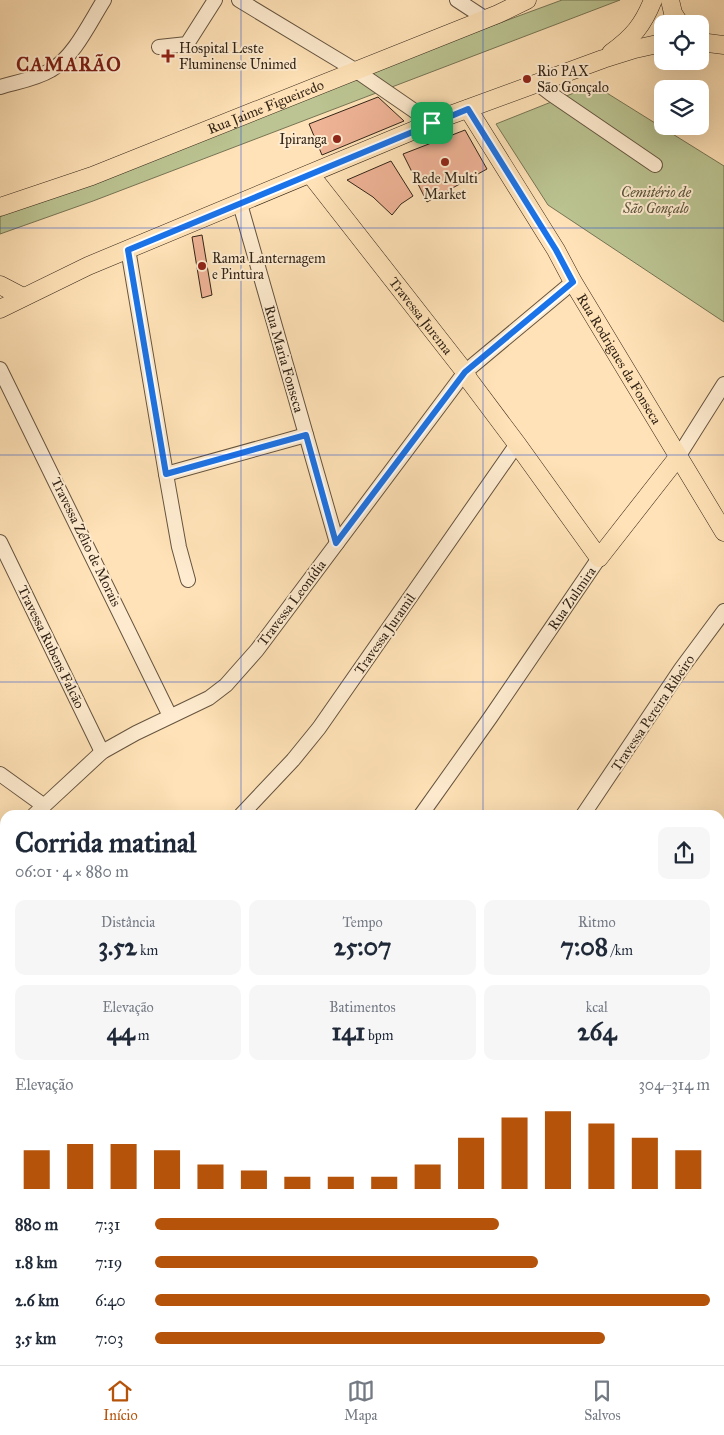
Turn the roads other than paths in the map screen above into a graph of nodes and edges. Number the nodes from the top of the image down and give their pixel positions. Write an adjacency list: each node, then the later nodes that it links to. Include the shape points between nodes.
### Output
1 (104, 0): 15 (street, via 65,60 39,76)
2 (215, 0): 11 (street, via 187,44)
3 (239, 0): 13 (street)
4 (457, 0): 9 (street)
5 (527, 0): 9 (main road, Rua Jaime Figueiredo)
6 (653, 0): 12 (main road, via 637,31)
7 (670, 0): 8 (main road)
8 (675, 15)
9 (486, 18): 13 (main road, Rua Jaime Figueiredo)
10 (654, 45): 12 (main road)
11 (159, 47)
12 (603, 59): 14 (main road)
13 (355, 70): 17 (street); 21 (main road, Rua Jaime Figueiredo, via 92,176)
14 (538, 84): 16 (main road); 18 (street)
15 (0, 87)
16 (468, 109): 17 (main road); 23 (main road, Rua Rodrigues da Fonseca)
17 (432, 123): 19 (main road)
18 (655, 165)
19 (310, 174): 20 (main road); 28 (main road, Travessa Jurema)
20 (240, 204): 22 (main road); 30 (street, Rua Maria Fonseca)
21 (0, 207)
22 (128, 250): 25 (main road); 33 (street)
23 (573, 282): 28 (street, Travessa Leonídia); 32 (main road, Rua Rodrigues da Fonseca)
24 (0, 285): 25 (main road)
25 (23, 297): 26 (main road)
26 (0, 309)
27 (0, 369): 40 (street, Travessa Zélio de Morais)
28 (465, 372): 31 (main road, Travessa Jurema); 36 (street, Travessa Leonídia)
29 (724, 384): 32 (street, Rua Zulmira)
30 (306, 435): 33 (street); 36 (street, Rua Maria Fonseca)
31 (517, 444): 37 (main road, Travessa Jurema); 44 (street, Travessa Juramil, via 319,728)
32 (678, 456): 34 (main road, Rua Rodrigues da Fonseca); 37 (main road, Rua Zulmira)
33 (166, 474): 38 (street)
34 (724, 532)
35 (0, 542): 41 (street, Travessa Rubens Falcão)
36 (336, 543): 40 (street, Travessa Leonídia, via 257,650 226,685 209,698)
37 (599, 558): 45 (street, Rua Zulmira)
38 (188, 580)
39 (724, 612): 46 (street, Travessa Pereira Ribeiro)
40 (170, 716): 41 (street, Travessa Leonídia)
41 (102, 752): 43 (street, Travessa Leonídia)
42 (0, 774): 43 (street)
43 (39, 810)
44 (246, 810)
45 (425, 810)
46 (586, 810)

